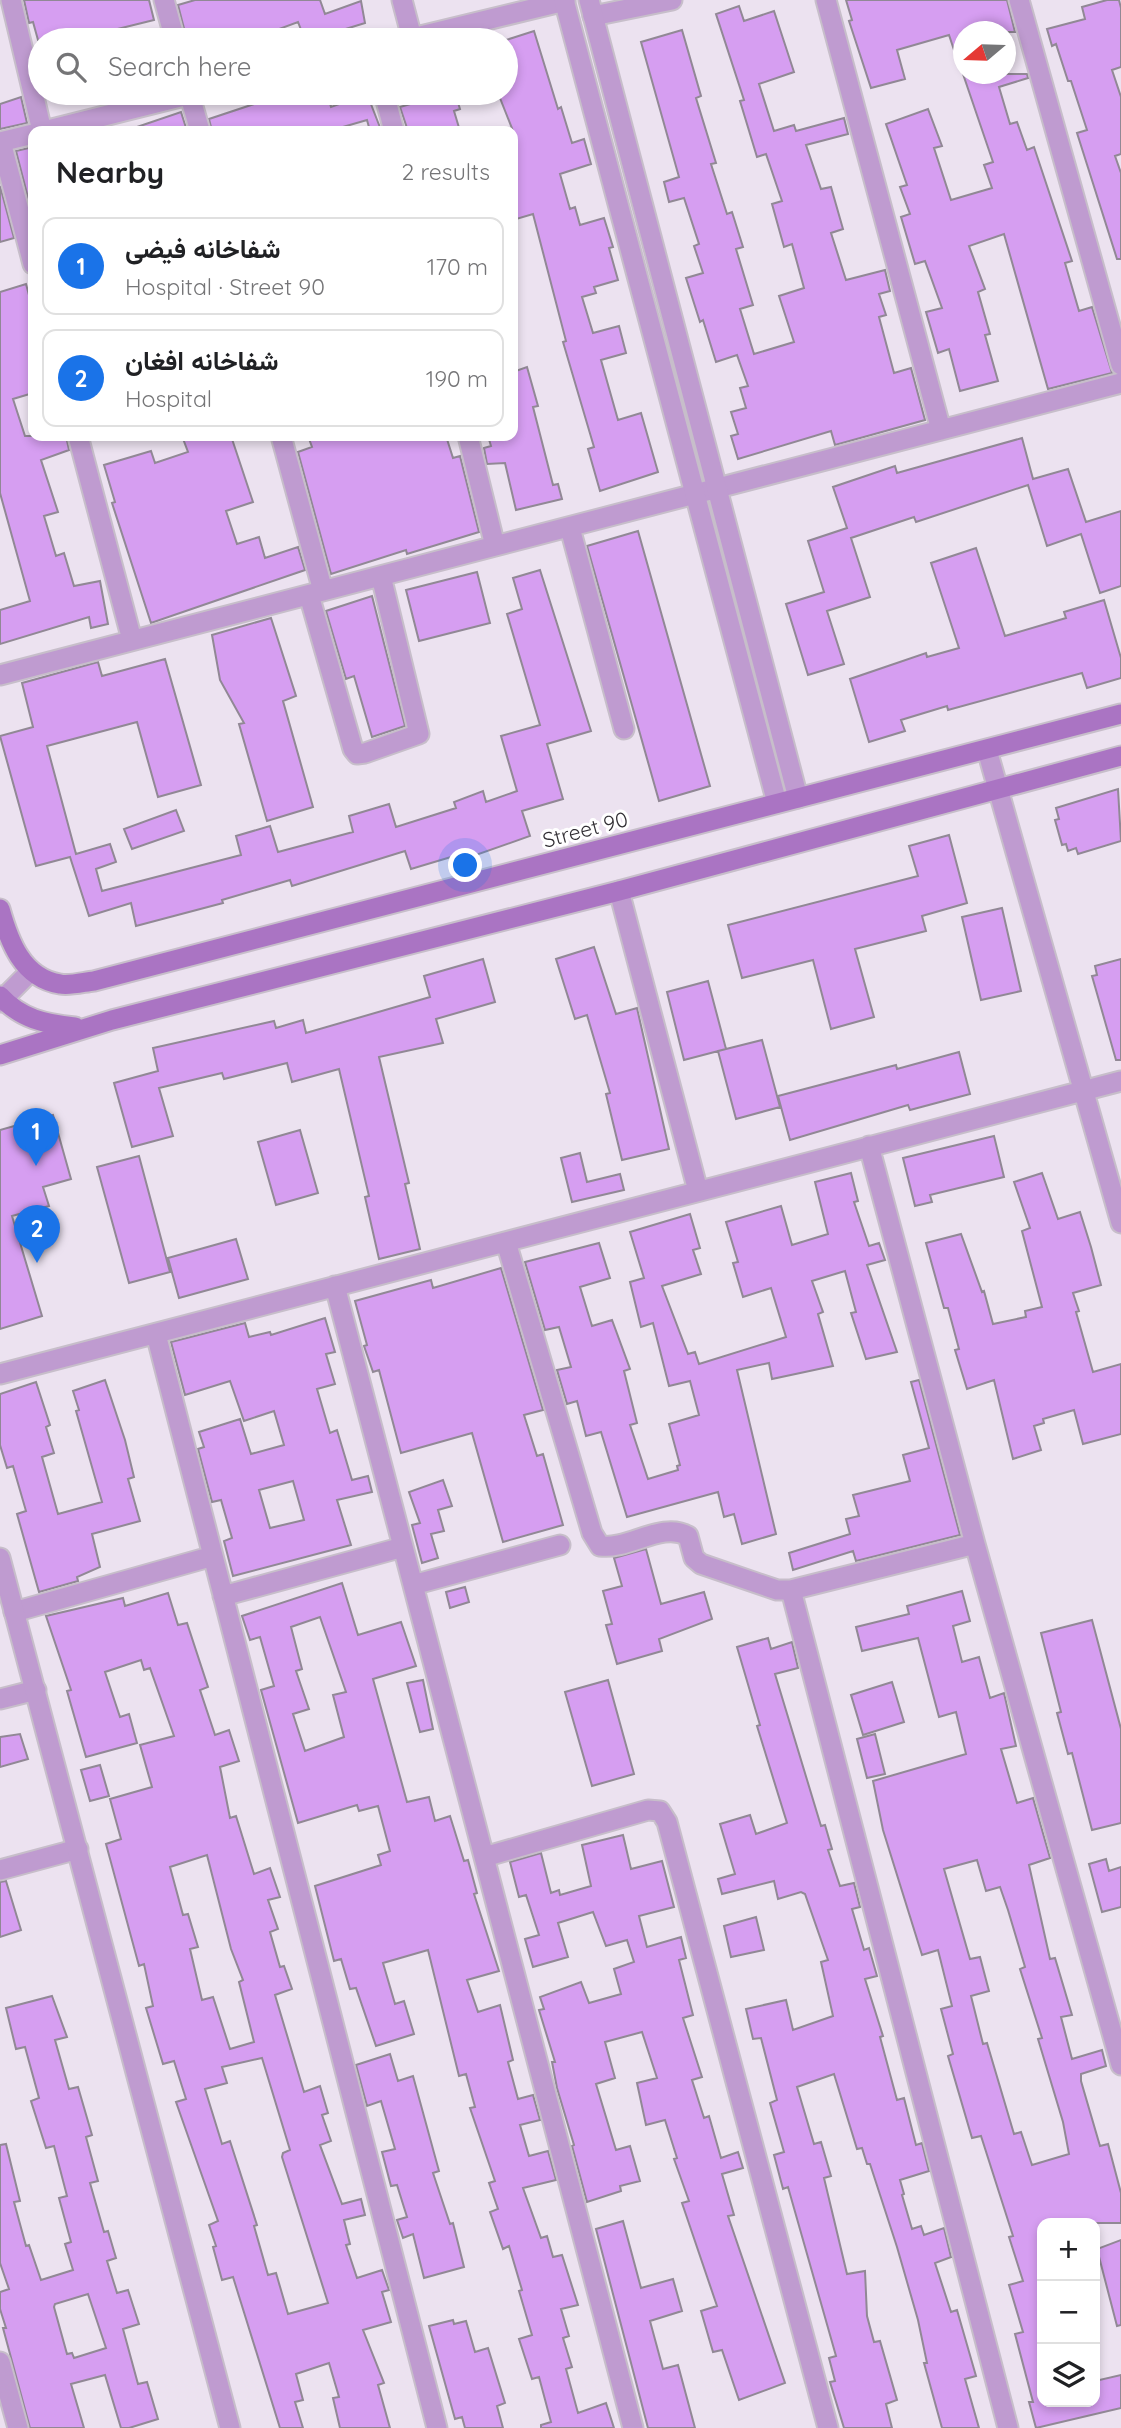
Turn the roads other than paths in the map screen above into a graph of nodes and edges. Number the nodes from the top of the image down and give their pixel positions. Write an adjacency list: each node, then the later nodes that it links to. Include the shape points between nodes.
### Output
1 (11, 0): 12 (street)
2 (164, 0): 9 (street)
3 (402, 0): 10 (street)
4 (671, 0): 8 (street)
5 (826, 0): 26 (street)
6 (1019, 0): 24 (street)
7 (565, 1): 11 (street); 31 (street)
8 (591, 8): 30 (street)
9 (172, 28)
10 (406, 28)
11 (453, 28)
12 (28, 70)
13 (37, 105): 17 (street)
14 (145, 105): 18 (street)
15 (195, 105): 19 (street)
16 (387, 105): 20 (street)
17 (42, 126)
18 (63, 126)
19 (199, 126)
20 (393, 126)
21 (28, 135): 22 (street)
22 (1, 142): 23 (street)
23 (28, 245)
24 (1121, 365)
25 (1121, 383): 26 (street)
26 (941, 430): 30 (street)
27 (79, 441): 36 (street)
28 (282, 441): 35 (street)
29 (469, 441): 33 (street)
30 (716, 488): 31 (street); 43 (street)
31 (694, 494): 32 (street); 44 (street)
32 (570, 528): 33 (street); 39 (street)
33 (495, 546): 34 (street)
34 (381, 576): 35 (street); 35 (street, via 419,734 365,753 353,749)
35 (316, 593): 36 (street)
36 (132, 640): 37 (street)
37 (0, 675)
38 (1121, 714): 40 (main road, Street 90)
39 (624, 729)
40 (987, 751): 42 (street); 43 (main road, Street 90)
41 (1121, 756): 42 (main road)
42 (997, 789): 45 (main road); 53 (street)
43 (797, 797): 44 (main road, Street 90)
44 (778, 803): 48 (main road, Street 90, via 94,981 60,984)
45 (619, 891): 50 (main road); 55 (street)
46 (0, 909): 47 (main road)
47 (4, 941): 48 (main road)
48 (31, 971): 49 (street)
49 (1, 999): 50 (main road, via 41,1024)
50 (83, 1028): 51 (main road)
51 (0, 1055)
52 (1121, 1081): 53 (street)
53 (1083, 1091): 54 (street); 56 (street)
54 (869, 1146): 55 (street); 61 (street)
55 (698, 1191): 57 (street)
56 (1121, 1223)
57 (506, 1242): 58 (street); 67 (street, via 592,1533 600,1546 614,1548 673,1530 688,1536 694,1558 701,1563 777,1590)
58 (335, 1286): 59 (street); 63 (street)
59 (156, 1334): 60 (street); 64 (street)
60 (0, 1374)
61 (975, 1544): 67 (street); 75 (street)
62 (560, 1545): 66 (street)
63 (403, 1547): 66 (street); 68 (street)
64 (213, 1556): 68 (street); 69 (street)
65 (0, 1558): 69 (street)
66 (413, 1584): 73 (street)
67 (791, 1590): 82 (street)
68 (223, 1596): 79 (street)
69 (14, 1612): 70 (street)
70 (36, 1690): 71 (street); 72 (street)
71 (0, 1699)
72 (78, 1849): 74 (street); 78 (street)
73 (484, 1857): 80 (street); 81 (street, via 648,1810 660,1811 667,1822)
74 (0, 1870)
75 (1121, 2065)
76 (0, 2361): 77 (street)
77 (18, 2428)
78 (230, 2428)
79 (437, 2428)
80 (634, 2428)
81 (828, 2428)
82 (1008, 2428)

